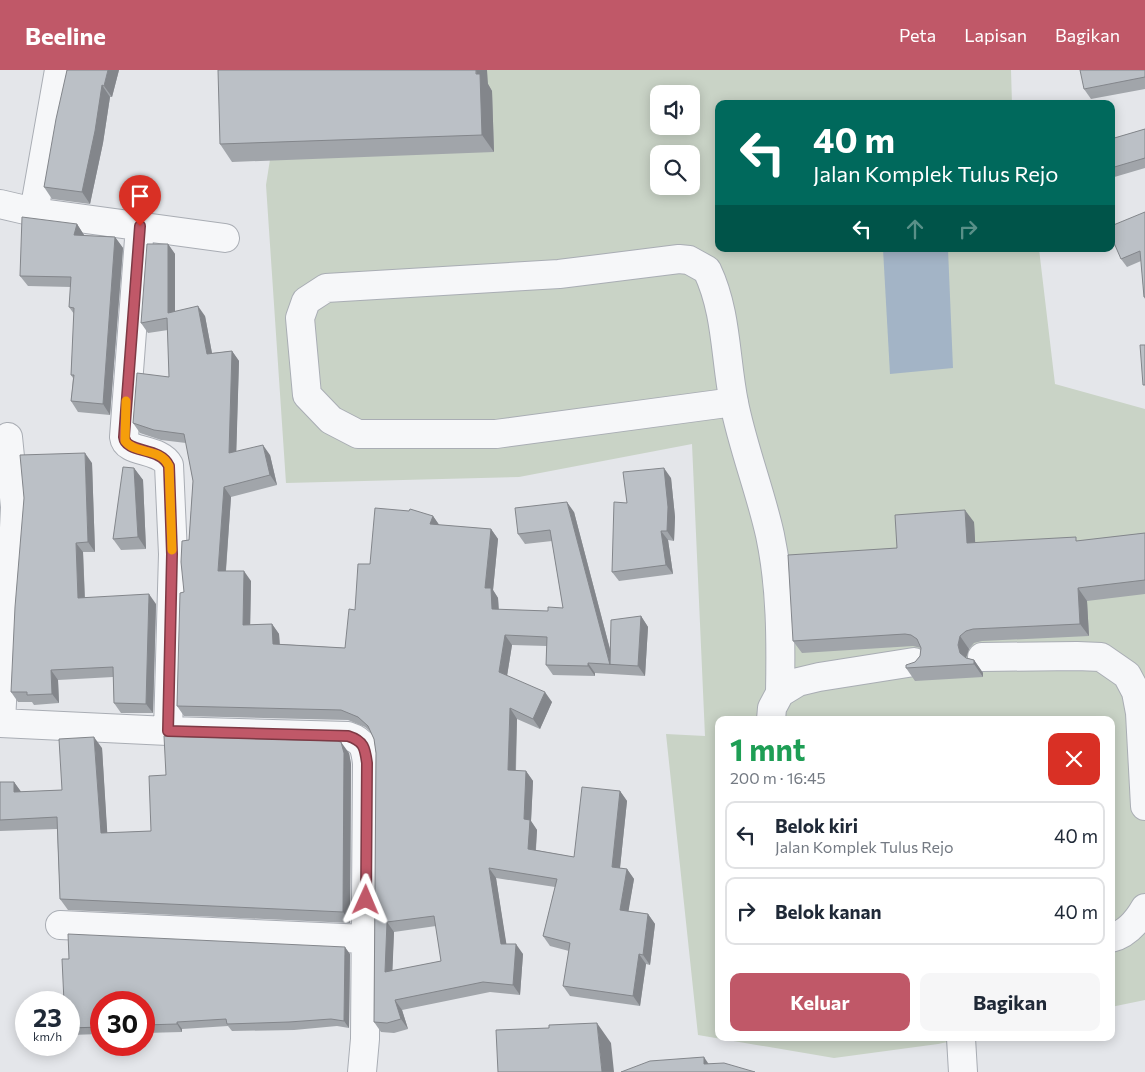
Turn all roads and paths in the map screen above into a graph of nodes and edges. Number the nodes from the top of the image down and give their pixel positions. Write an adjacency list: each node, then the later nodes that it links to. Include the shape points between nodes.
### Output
1 (58, 70): 3 (street)
2 (0, 204): 3 (street)
3 (34, 212): 4 (street)
4 (140, 226): 5 (street); 13 (street, via 124,437 129,446 160,455 169,466 172,554)
5 (225, 238)
6 (734, 402): 6 (street, via 720,304 707,270 689,260 646,262 559,274 326,288 306,300 300,318 307,395 331,420 358,434 496,434); 10 (street, via 769,534 780,596)
7 (8, 437): 12 (street, via 15,507)
8 (982, 657): 14 (street, via 1101,658 1127,675 1136,692 1140,713)
9 (914, 662): 10 (street, via 818,676 798,682)
10 (780, 693): 11 (street)
11 (771, 716)
12 (1, 723): 13 (street)
13 (168, 731): 18 (street, via 348,736 362,744 367,763)
14 (1145, 806)
15 (1145, 908): 17 (street, via 1130,929)
16 (60, 925): 18 (street)
17 (1115, 936)
18 (365, 939): 20 (street)
19 (961, 1041): 21 (street)
20 (362, 1072)
21 (963, 1072)

